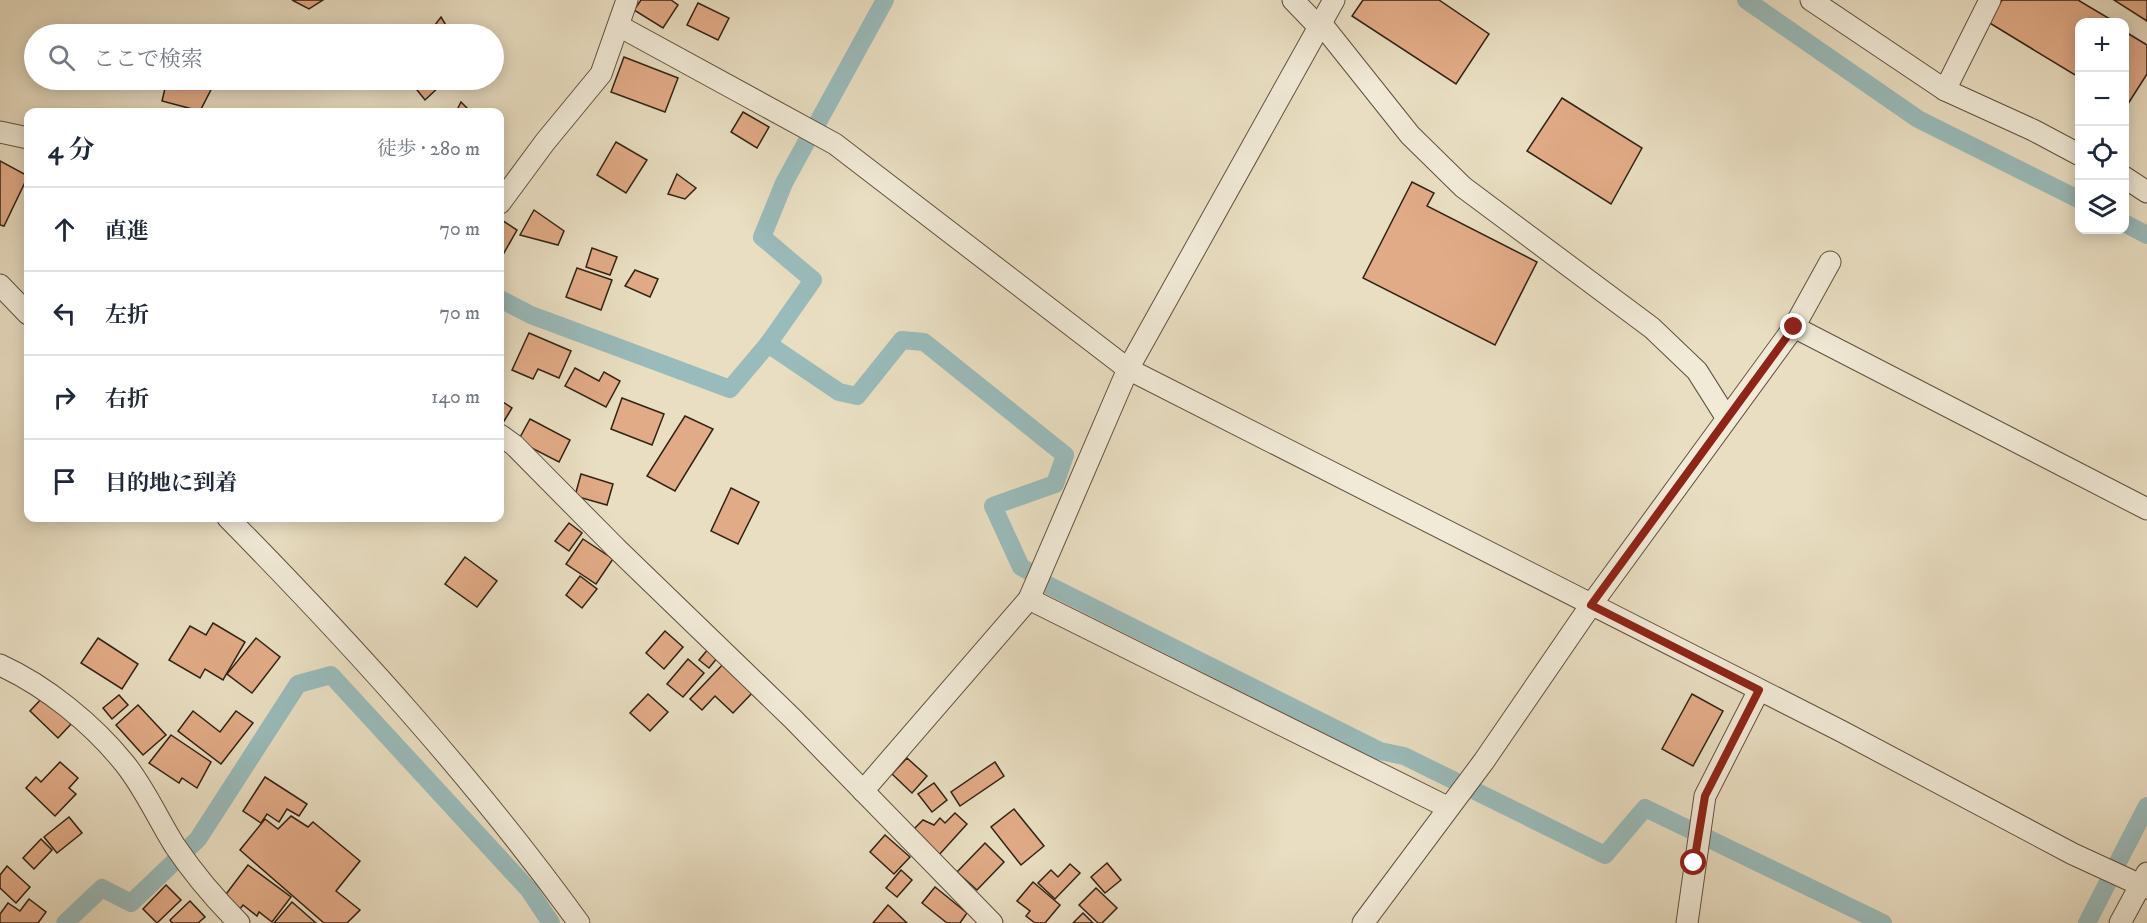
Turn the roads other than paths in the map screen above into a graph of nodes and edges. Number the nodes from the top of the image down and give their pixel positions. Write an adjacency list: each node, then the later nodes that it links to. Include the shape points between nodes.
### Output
1 (627, 0): 7 (street)
2 (1293, 0): 6 (street)
3 (1334, 0): 6 (street)
4 (1811, 0): 8 (street)
5 (1990, 0): 8 (street)
6 (1319, 24): 19 (street); 20 (street, via 1410,135 1463,188 1652,328 1696,371)
7 (619, 26): 14 (street, via 601,74); 19 (street, via 836,144)
8 (1946, 90): 11 (street)
9 (0, 132): 10 (street)
10 (24, 137)
11 (2075, 153)
12 (2129, 180): 13 (street)
13 (2147, 192)
14 (504, 198)
15 (1830, 262): 18 (street)
16 (0, 285): 17 (street)
17 (24, 310)
18 (1794, 327): 20 (street); 22 (street)
19 (1128, 369): 24 (street); 25 (street)
20 (1726, 417): 25 (street)
21 (504, 438): 28 (street)
22 (2147, 509)
23 (232, 522): 32 (street, via 368,665 537,866)
24 (1029, 599): 28 (street); 29 (street)
25 (1591, 605): 27 (street); 29 (street)
26 (0, 665): 31 (street, via 21,675 76,715 124,763 175,845 211,895)
27 (1759, 690): 30 (street, via 2073,854); 35 (street, via 1705,796)
28 (863, 791): 33 (street)
29 (1452, 803): 34 (street)
30 (2145, 882): 36 (street)
31 (239, 923)
32 (579, 923)
33 (992, 923)
34 (1363, 923)
35 (1687, 923)
36 (2120, 923)

